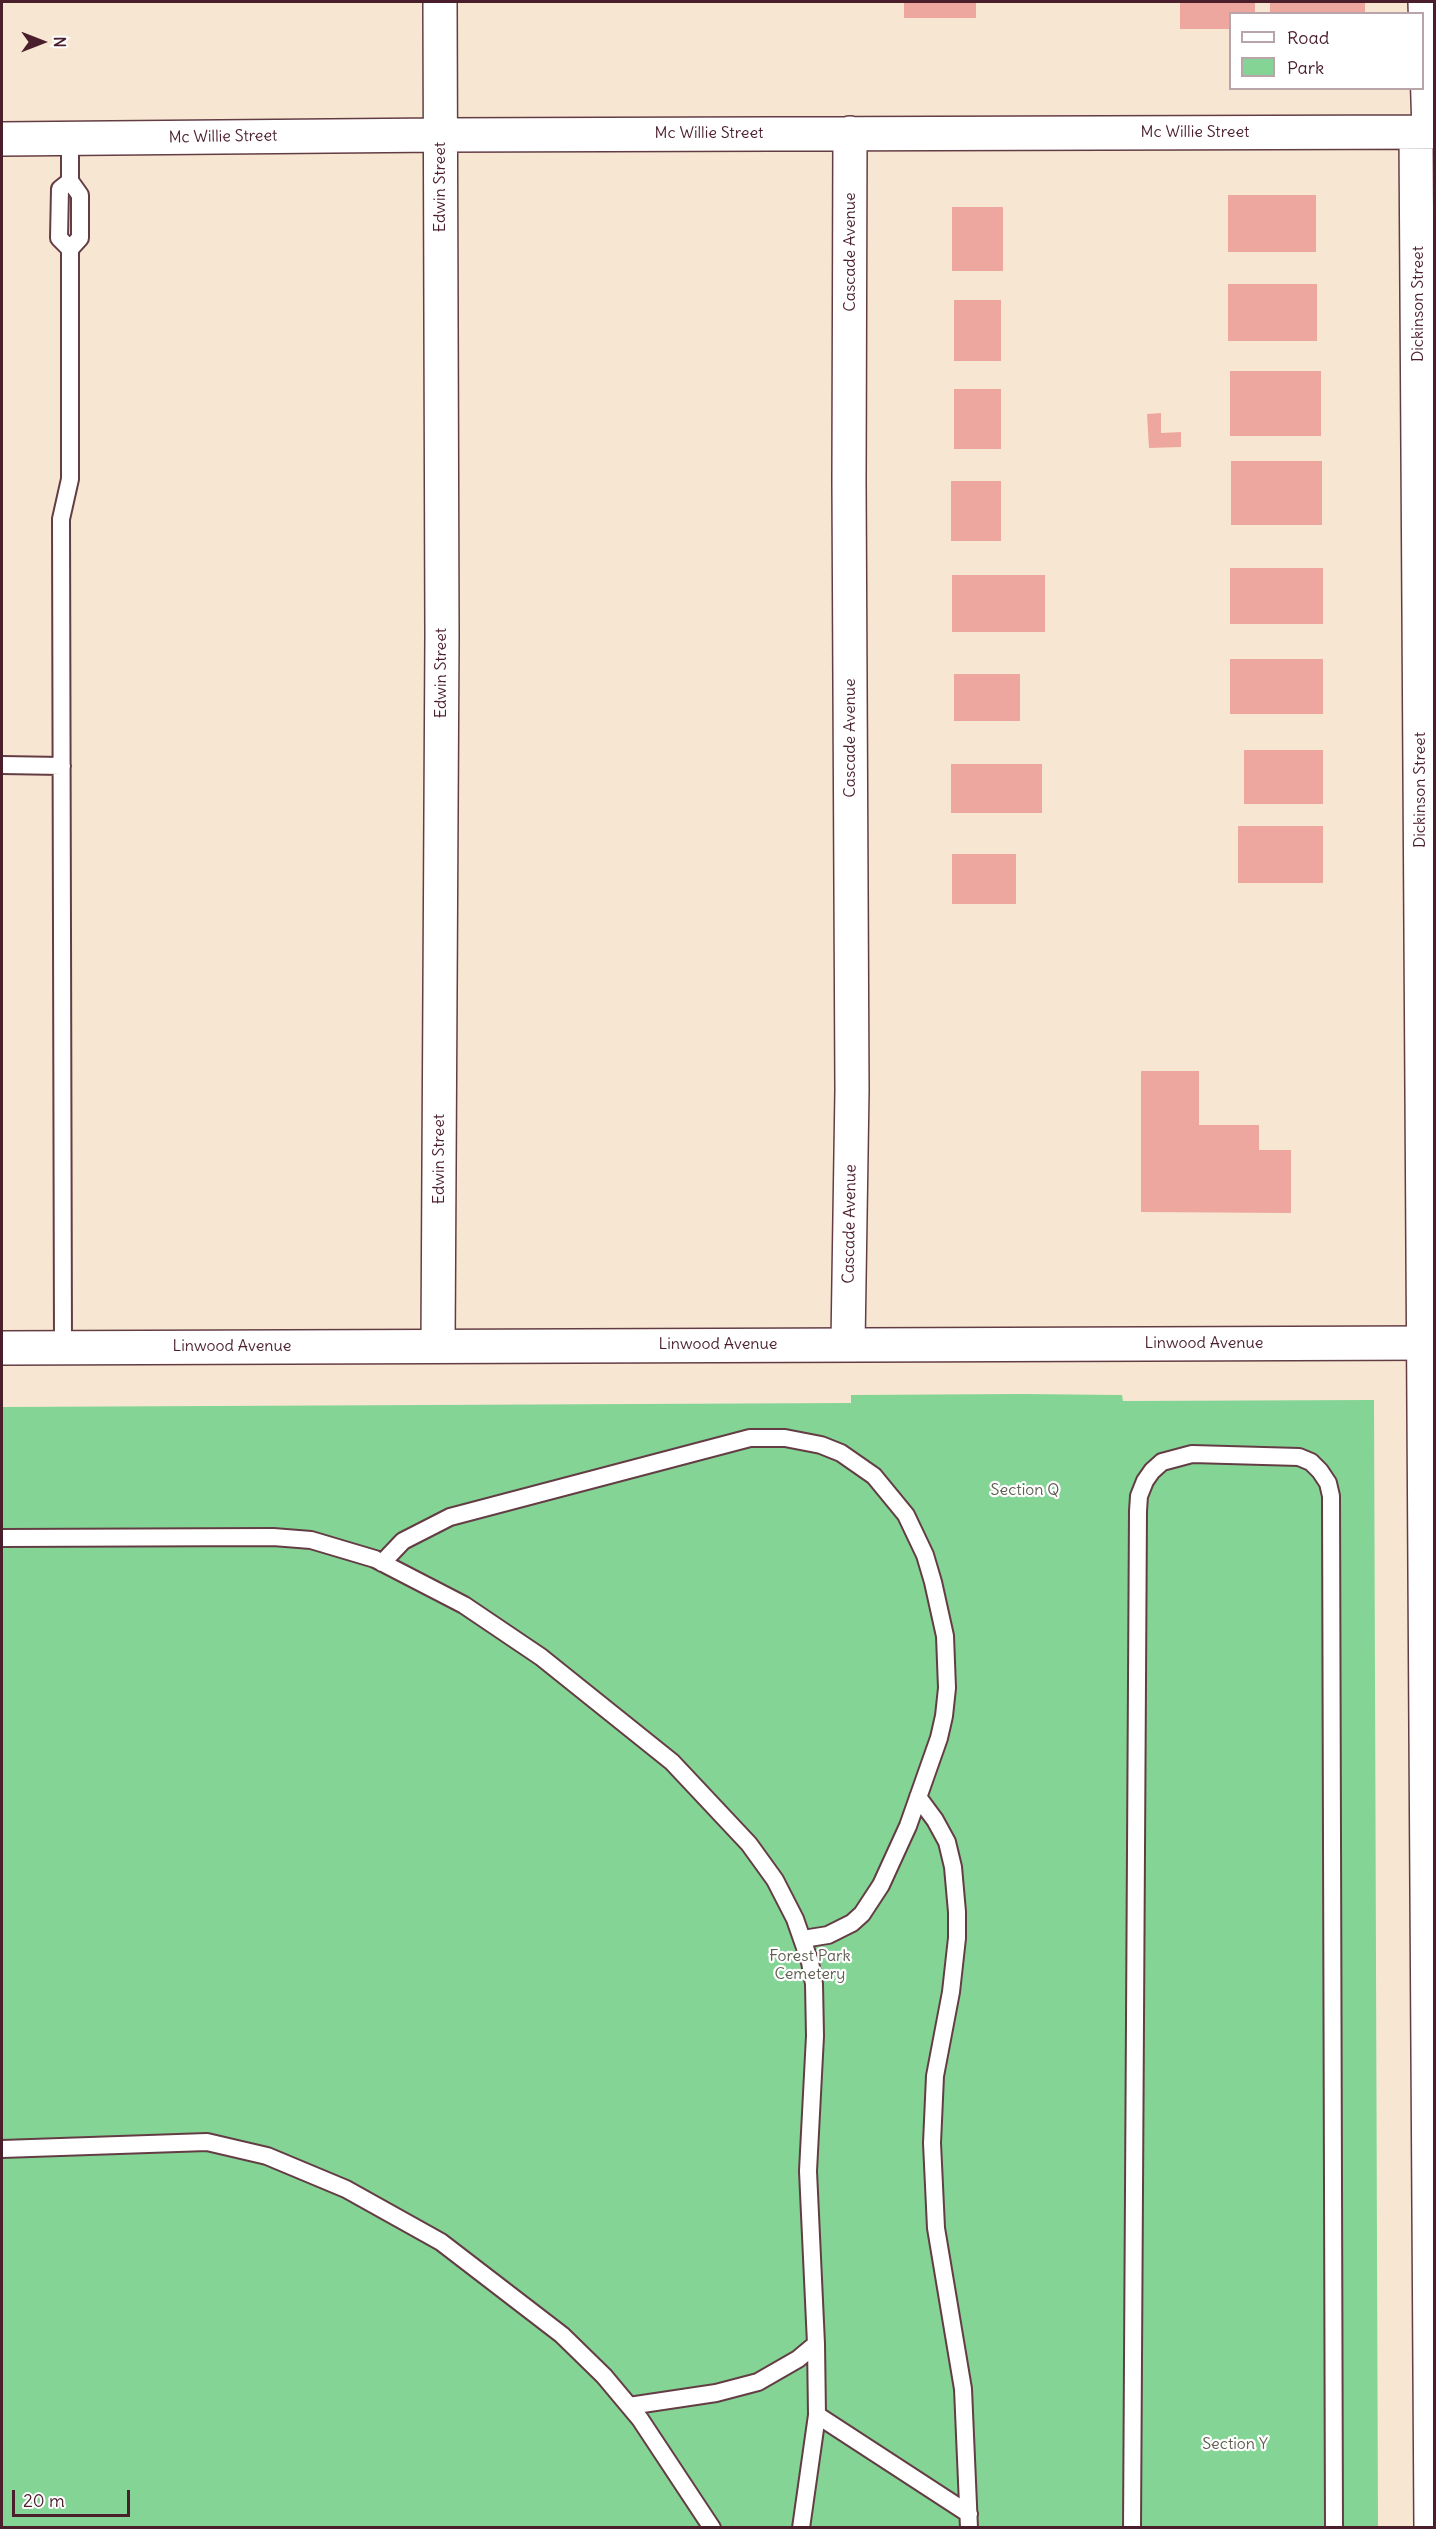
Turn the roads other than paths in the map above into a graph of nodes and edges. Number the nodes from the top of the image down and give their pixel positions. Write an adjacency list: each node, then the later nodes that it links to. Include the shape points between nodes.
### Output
1 (440, 2): 5 (street, Edwin Street)
2 (1425, 2): 3 (street, Dickinson Street)
3 (1426, 132): 4 (street, Mc Willie Street); 11 (street, Dickinson Street)
4 (850, 133): 5 (street, Mc Willie Street); 10 (street, Cascade Avenue)
5 (440, 135): 6 (street, Mc Willie Street); 12 (street, Edwin Street)
6 (70, 139): 7 (street, Mc Willie Street); 9 (lane, via 70,181 60,189 59,238 70,249 70,479 61,519)
7 (2, 140)
8 (2, 765): 9 (lane)
9 (62, 766): 13 (lane)
10 (849, 1343): 11 (street, Linwood Avenue); 12 (street, Linwood Avenue)
11 (1429, 1343): 28 (street, Dickinson Street)
12 (438, 1344): 13 (street, Linwood Avenue)
13 (63, 1347): 14 (street, Linwood Avenue)
14 (2, 1348)
15 (2, 1538): 16 (lane, via 273,1537 311,1540)
16 (382, 1563): 17 (lane, via 403,1541 450,1517 729,1442 767,1437 822,1445 860,1464 891,1494 916,1533 933,1582 945,1636 946,1688 939,1738); 18 (lane, via 464,1605 672,1762 762,1861)
17 (918, 1797): 18 (lane, via 893,1861 862,1914 828,1935); 23 (lane, via 946,1842 953,1867 957,1912 951,1992 934,2086 932,2152 940,2259 963,2390)
18 (803, 1939): 20 (lane, via 815,1996 808,2171)
19 (2, 2149): 21 (lane, via 207,2142 267,2156 315,2174 398,2217 469,2262 561,2335)
20 (816, 2344): 21 (lane, via 758,2382 716,2393); 22 (lane)
21 (629, 2406): 24 (lane)
22 (817, 2415): 23 (lane); 25 (lane)
23 (969, 2521)
24 (712, 2528)
25 (801, 2528)
26 (1132, 2528): 27 (lane, via 1139,1496 1145,1481 1162,1462 1204,1454 1299,1457 1320,1471 1331,1496)
27 (1334, 2528)
28 (1431, 2528)

